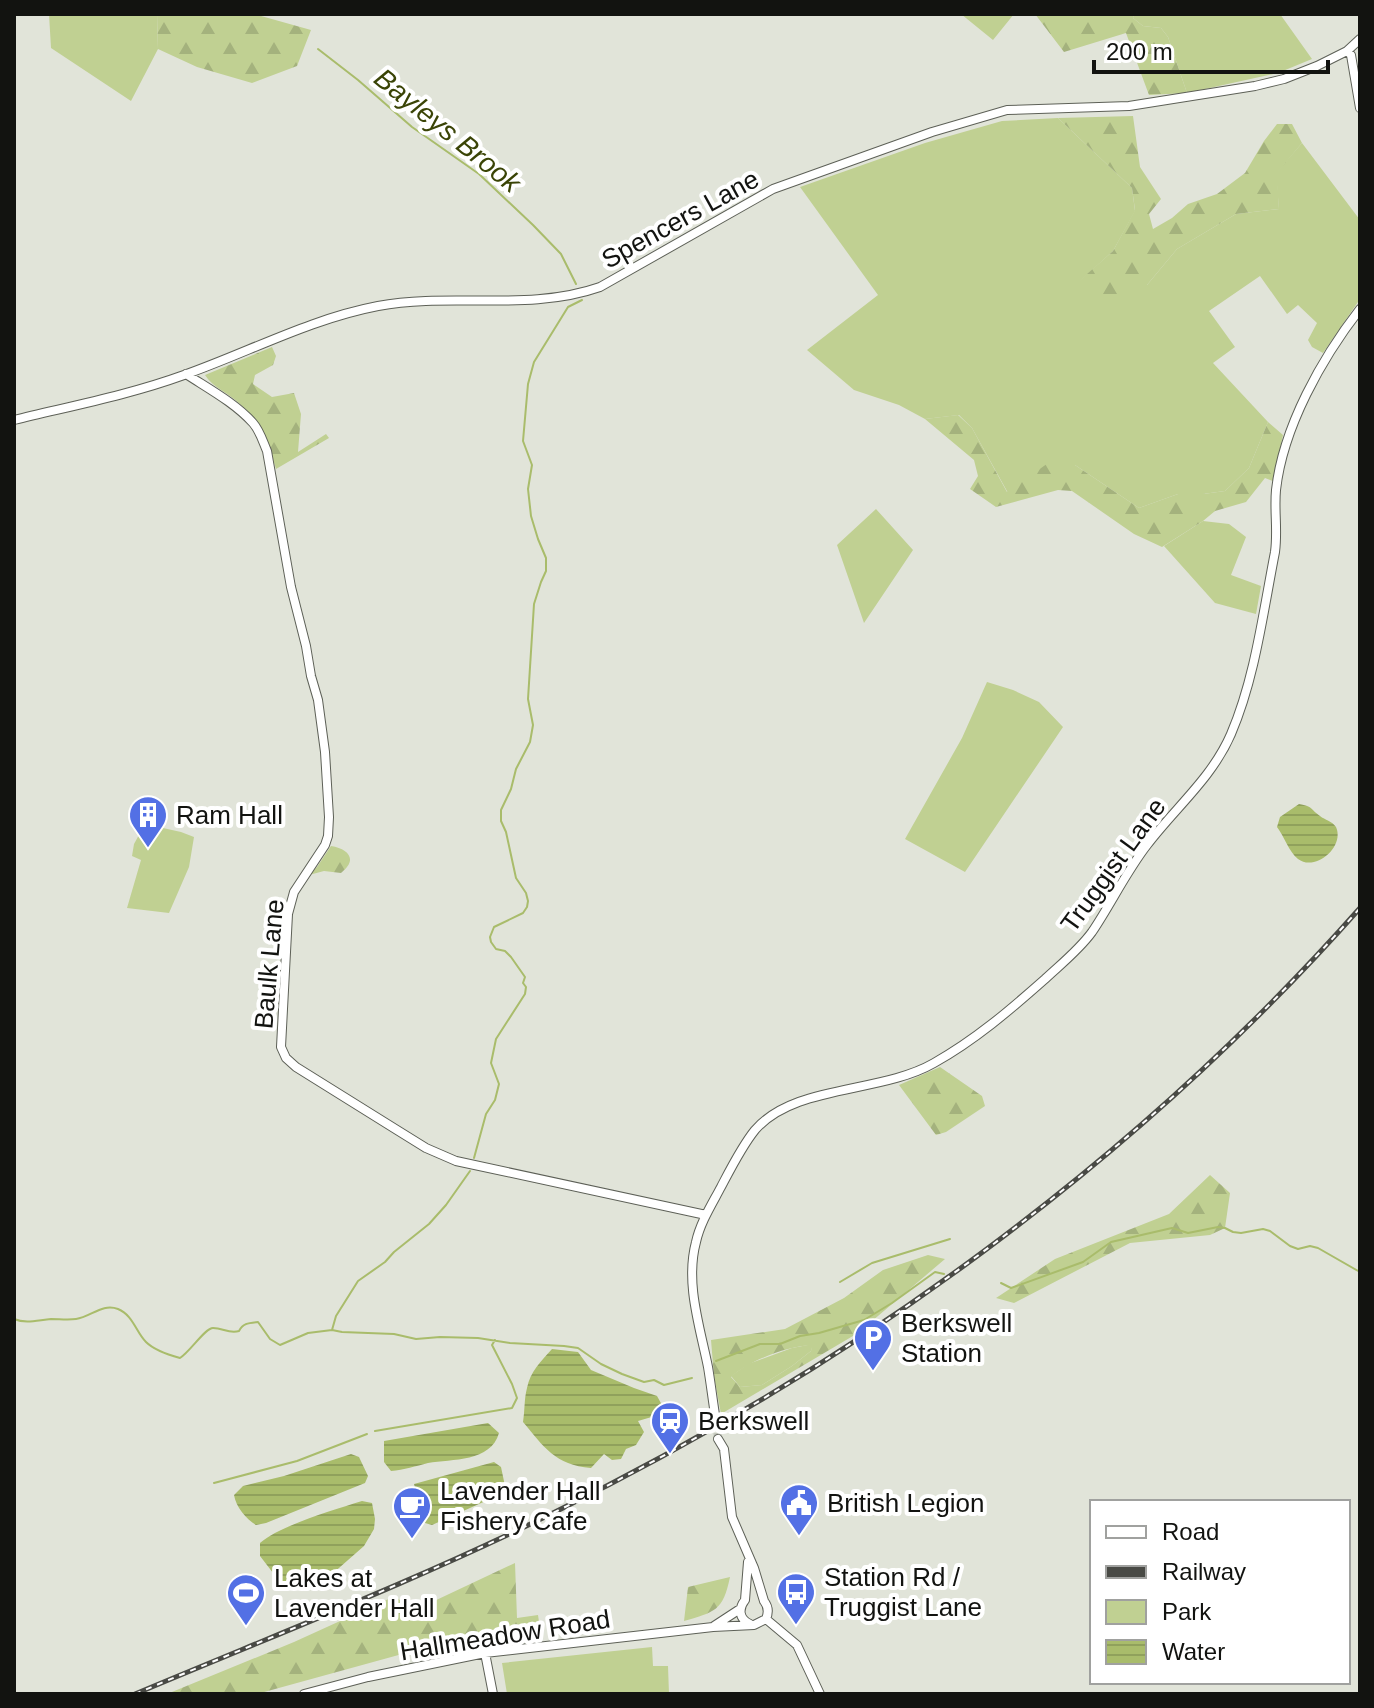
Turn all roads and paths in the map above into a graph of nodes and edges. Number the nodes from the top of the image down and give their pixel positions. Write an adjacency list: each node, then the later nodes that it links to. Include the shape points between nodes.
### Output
1 (1360, 39): 2 (street, Spencers Lane)
2 (1347, 51): 3 (street); 5 (street, Spencers Lane, via 1255,86 1129,106 1007,110 773,189 578,295 376,306 289,332)
3 (1360, 108)
4 (1360, 309): 7 (street, Truggist Lane, via 1316,378 1284,452 1276,491 1275,552 1246,690 1213,768 1144,849 1084,941 1015,1005 932,1064 880,1083 800,1101 764,1121)
5 (186, 374): 6 (street, Spencers Lane); 7 (street, Baulk Lane, via 252,422 267,451 318,700 328,836 294,892 288,914 281,1047 286,1058 352,1104 456,1161)
6 (14, 420)
7 (706, 1215): 8 (street, Truggist Lane, via 691,1268)
8 (716, 1421)
9 (718, 1439): 10 (street, via 724,1449 732,1517)
10 (748, 1557): 11 (street); 12 (street)
11 (764, 1601): 12 (street, via 756,1597); 13 (street)
12 (743, 1605): 14 (street, via 743,1620); 15 (street, Hallmeadow Road)
13 (766, 1619): 14 (street); 19 (street, via 797,1645)
14 (750, 1624): 15 (street, Hallmeadow Road)
15 (713, 1627): 16 (street, Hallmeadow Road)
16 (485, 1653): 17 (street, Hallmeadow Road); 18 (street)
17 (304, 1694)
18 (493, 1694)
19 (820, 1694)

